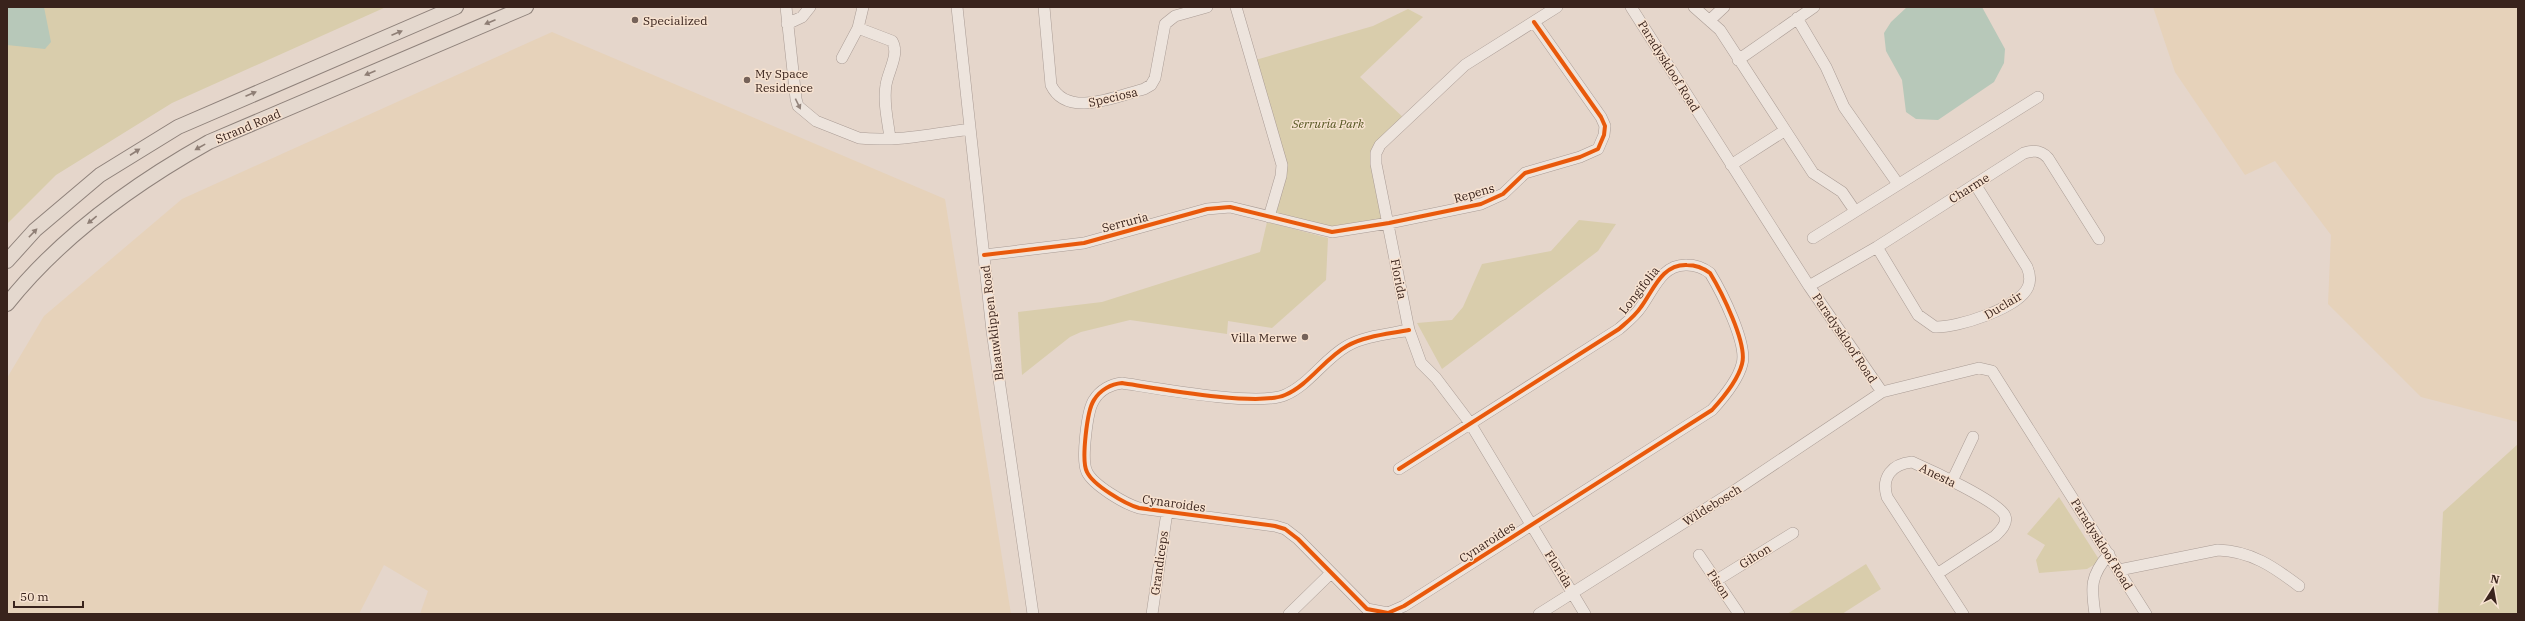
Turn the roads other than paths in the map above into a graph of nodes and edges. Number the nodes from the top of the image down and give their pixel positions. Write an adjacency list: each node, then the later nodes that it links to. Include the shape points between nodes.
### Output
1 (456, 7): 36 (main road, one-way to 1, via 36,230 100,175 178,127)
2 (526, 7): 38 (main road, Strand Road, one-way to 38, via 209,142 159,170 54,252)
3 (786, 7): 18 (street)
4 (810, 7): 18 (street, via 802,17)
5 (863, 7): 19 (street)
6 (957, 7): 23 (street, Blaauwklippen Road)
7 (1044, 7): 8 (street, Speciosa, via 1051,85 1055,94 1062,99 1084,104 1151,85 1155,78 1165,24 1175,16)
8 (1207, 7)
9 (1236, 7): 30 (street, via 1282,164)
10 (1557, 7): 17 (street, Florida)
11 (1631, 7): 26 (street, Paradyskloof Road)
12 (1694, 7): 16 (street)
13 (1724, 7): 16 (street)
14 (1814, 7): 15 (street)
15 (1797, 18): 21 (street); 27 (street, via 1826,67 1844,106)
16 (1710, 20): 21 (street, via 1720,30)
17 (1534, 22): 31 (street, Florida, via 1465,65 1380,144 1376,153 1376,164); 31 (street, Repens, via 1601,117 1604,135 1598,149 1526,173 1495,199)
18 (787, 24): 25 (street, one-way to 25, via 796,100 802,111 816,121 859,138)
19 (858, 28): 20 (street); 25 (street, via 894,44 895,54 885,89)
20 (842, 58)
21 (1738, 60): 24 (street)
22 (2038, 97): 27 (street)
23 (970, 129): 25 (street); 35 (street, Blaauwklippen Road)
24 (1784, 131): 26 (street); 29 (street, via 1813,173 1842,192)
25 (890, 138)
26 (1732, 165): 37 (street, Paradyskloof Road)
27 (1898, 184): 29 (street)
28 (1975, 184): 33 (street, Charme, via 2024,153 2033,150 2041,152 2048,158); 34 (street, Charme); 34 (street, Duclair, via 2027,267 2030,281 2024,294 1987,316 1935,327 1918,315)
29 (1855, 211): 32 (street)
30 (1269, 217): 31 (street, Repens, via 1325,232); 35 (street, Serruria, via 1230,207 1207,209 1084,243)
31 (1389, 223): 39 (street, Florida)
32 (1813, 238)
33 (2099, 239)
34 (1877, 247): 37 (street, Charme)
35 (984, 255): 56 (street, Blaauwklippen Road, via 1011,477)
36 (7, 262)
37 (1809, 286): 40 (street, Paradyskloof Road)
38 (7, 304)
39 (1409, 330): 41 (street, Florida, via 1421,363 1436,378); 45 (street, Cynaroides, via 1348,346 1298,387 1275,398 1249,400 1122,383 1106,389 1093,400 1084,457 1086,472 1097,483 1131,506)
40 (1882, 392): 48 (street, Paradyskloof Road, via 1979,368 1992,372); 55 (street, Wildebosch, via 1734,491)
41 (1470, 423): 43 (street, Longifolia); 46 (street, Florida); 46 (street, Longifolia, via 1619,329 1640,308 1670,267 1702,267 1710,273 1743,352 1742,364 1722,400 1703,416)
42 (1973, 437): 44 (street)
43 (1399, 469)
44 (1952, 481): 52 (street, Anesta, via 2001,509 2006,521 2002,530 1995,536); 52 (street, Anesta, via 1912,462 1894,468 1886,476 1884,483 1887,497)
45 (1167, 512): 51 (street, Cynaroides, via 1285,529 1298,539); 57 (street, Grandiceps)
46 (1531, 525): 51 (street, Cynaroides, via 1404,606 1388,613 1367,609); 55 (street, Florida)
47 (1793, 533): 53 (street, Gihon)
48 (2109, 554): 50 (street, Paradyskloof Road); 63 (street, via 2096,570 2094,578)
49 (1699, 555): 53 (street, Pison)
50 (2119, 570): 54 (street, via 2218,550 2234,550 2261,560); 64 (street, Paradyskloof Road)
51 (1330, 574): 58 (street)
52 (1937, 574): 62 (street, Anesta)
53 (1717, 580): 61 (street, Pison)
54 (2299, 586)
55 (1573, 592): 59 (street, Wildebosch); 60 (street, Florida)
56 (1033, 614)
57 (1152, 614)
58 (1289, 614)
59 (1539, 614)
60 (1585, 614)
61 (1739, 614)
62 (1963, 614)
63 (2095, 614)
64 (2146, 614)

